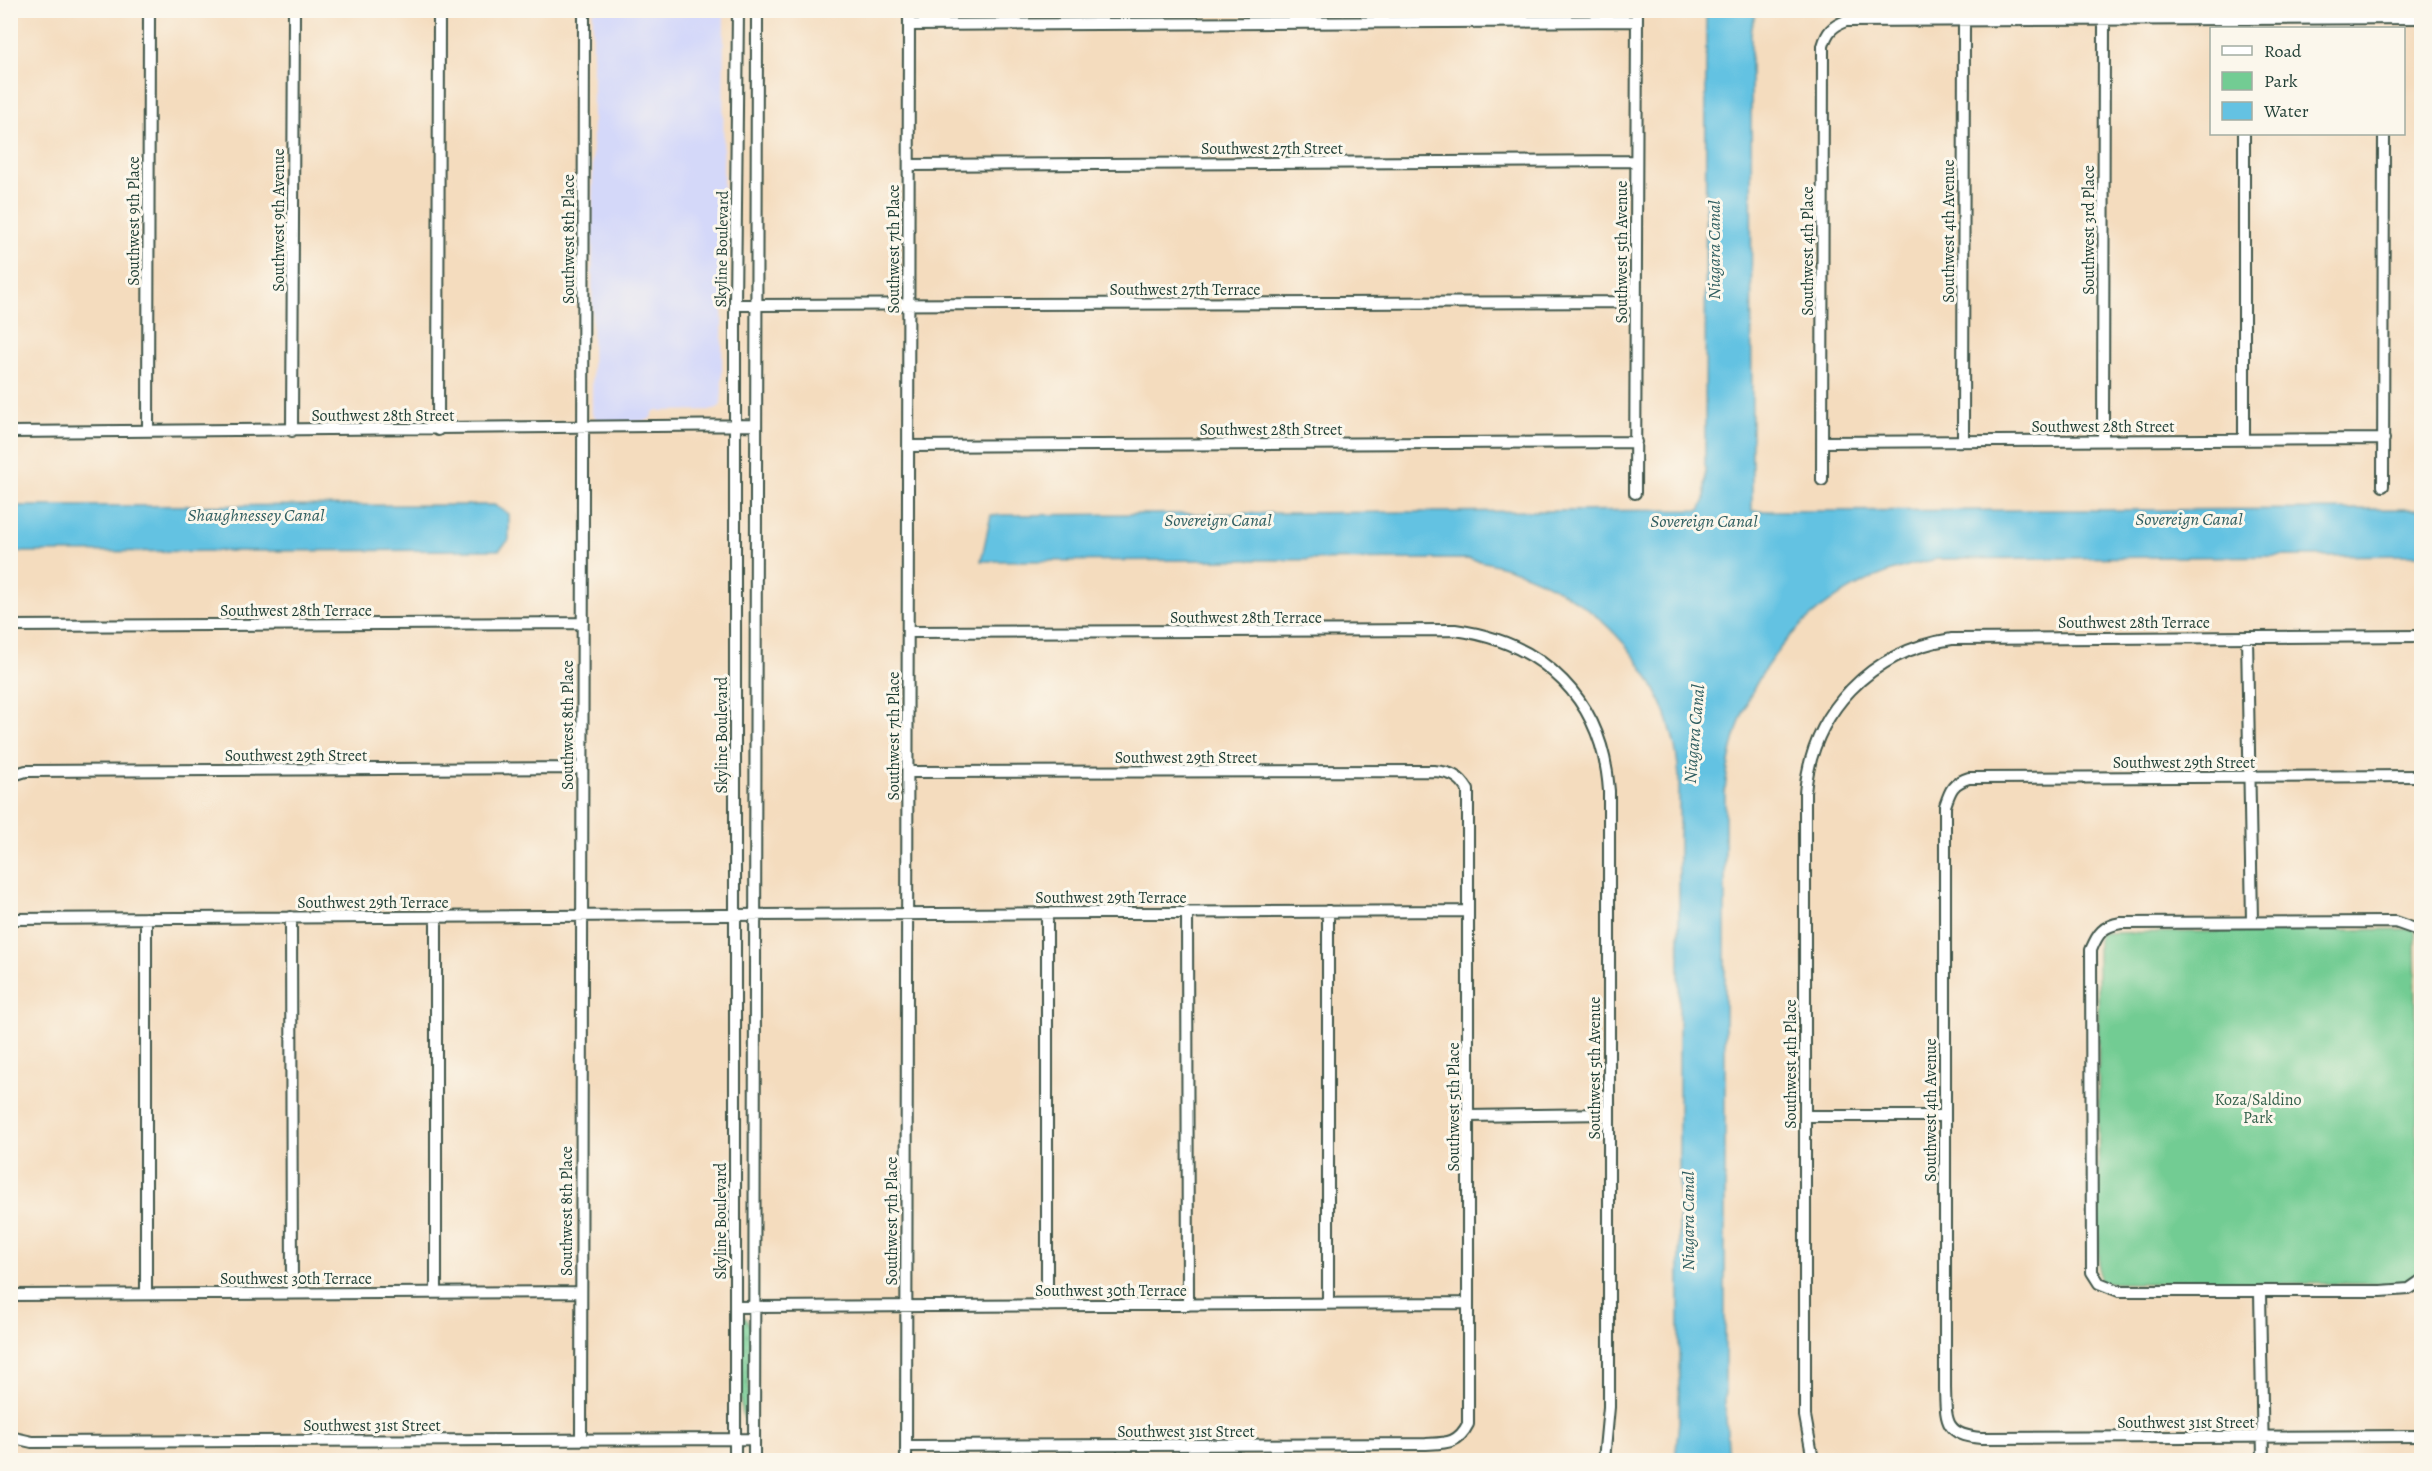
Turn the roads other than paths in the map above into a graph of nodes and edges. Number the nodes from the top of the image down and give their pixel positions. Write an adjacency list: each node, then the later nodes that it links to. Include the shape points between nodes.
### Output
1 (149, 10): 28 (street, Southwest 9th Place)
2 (294, 10): 26 (street, Southwest 9th Avenue)
3 (439, 10): 27 (street)
4 (584, 10): 25 (street, Southwest 8th Place)
5 (738, 10): 20 (street, Skyline Boulevard)
6 (757, 10): 21 (street, Skyline Boulevard)
7 (909, 10): 14 (street, Southwest 7th Place)
8 (1637, 16): 14 (street); 17 (street, Southwest 5th Avenue)
9 (2421, 18): 12 (street)
10 (1964, 20): 11 (street); 32 (street, Southwest 4th Avenue); 35 (street, Southwest 4th Place, via 1846,21 1834,25 1826,34)
11 (2104, 20): 13 (street); 33 (street, Southwest 3rd Place)
12 (2385, 23): 13 (street)
13 (2244, 24)
14 (910, 25): 18 (street, Southwest 7th Place)
15 (2244, 135): 31 (street)
16 (2384, 135): 30 (street)
17 (1636, 161): 18 (street, Southwest 27th Street); 19 (street, Southwest 5th Avenue)
18 (909, 165): 22 (street, Southwest 7th Place)
19 (1635, 302): 22 (street, Southwest 27th Terrace); 34 (street, Southwest 5th Avenue)
20 (735, 305): 21 (street, Southwest 27th Terrace); 23 (street, Skyline Boulevard)
21 (756, 305): 22 (street, Southwest 27th Terrace); 24 (street, Skyline Boulevard)
22 (908, 306): 36 (street, Southwest 7th Place)
23 (737, 424): 24 (street, Southwest 28th Street); 25 (street, Southwest 28th Street); 59 (street, Skyline Boulevard)
24 (756, 425): 60 (street, Skyline Boulevard)
25 (581, 429): 27 (street, Southwest 28th Street); 40 (street, Southwest 8th Place)
26 (292, 430): 27 (street, Southwest 28th Street); 28 (street, Southwest 28th Street)
27 (438, 430)
28 (148, 431): 29 (street, Southwest 28th Street)
29 (10, 432)
30 (2384, 439): 31 (street, Southwest 28th Street); 38 (street)
31 (2244, 440): 33 (street, Southwest 28th Street)
32 (1963, 441): 33 (street, Southwest 28th Street); 35 (street, Southwest 28th Street)
33 (2103, 441)
34 (1635, 442): 36 (street, Southwest 28th Street); 39 (street, Southwest 5th Avenue)
35 (1822, 442): 37 (street, Southwest 4th Place)
36 (908, 446): 42 (street, Southwest 7th Place)
37 (1822, 480)
38 (2384, 486)
39 (1635, 493)
40 (583, 624): 41 (street, Southwest 28th Terrace); 47 (street, Southwest 8th Place)
41 (10, 626)
42 (908, 633): 46 (street, Southwest 28th Terrace, via 1455,630 1509,643 1545,664); 48 (street, Southwest 7th Place)
43 (2421, 636): 44 (street, Southwest 28th Terrace)
44 (2247, 637): 45 (street, Southwest 28th Terrace, via 1952,639 1898,654); 51 (street)
45 (1857, 681): 70 (street, Southwest 4th Place, via 1834,707 1823,727 1807,778)
46 (1568, 686): 68 (street, Southwest 5th Avenue, via 1592,721 1608,777)
47 (582, 768): 49 (street, Southwest 29th Street, via 26,771); 62 (street, Southwest 8th Place)
48 (908, 772): 52 (street, Southwest 29th Street, via 1434,771 1447,772); 57 (street, Southwest 7th Place)
49 (10, 776)
50 (2421, 776): 51 (street, Southwest 29th Street)
51 (2249, 777): 53 (street, Southwest 29th Street, via 1968,778); 66 (street)
52 (1462, 780): 55 (street, Southwest 5th Place, via 1468,790)
53 (1950, 789): 71 (street, Southwest 4th Avenue, via 1945,806)
54 (1328, 911): 55 (street, Southwest 29th Terrace); 56 (street, Southwest 29th Terrace); 80 (street)
55 (1468, 911): 69 (street, Southwest 5th Place)
56 (1187, 912): 58 (street, Southwest 29th Terrace); 81 (street)
57 (907, 913): 58 (street, Southwest 29th Terrace); 60 (street, Southwest 29th Terrace); 82 (street, Southwest 7th Place)
58 (1047, 913): 83 (street)
59 (736, 914): 60 (street, Southwest 29th Terrace); 62 (street, Southwest 29th Terrace); 84 (street, Skyline Boulevard)
60 (756, 914): 85 (street, Skyline Boulevard)
61 (436, 916): 62 (street, Southwest 29th Terrace); 63 (street, Southwest 29th Terrace); 73 (street)
62 (581, 916): 74 (street, Southwest 8th Place)
63 (291, 917): 64 (street, Southwest 29th Terrace); 76 (street)
64 (146, 918): 65 (street, Southwest 29th Terrace); 77 (street)
65 (10, 919)
66 (2252, 921): 67 (street, via 2395,922); 75 (street, via 2121,922 2097,933 2091,950 2092,1272 2099,1283 2119,1292)
67 (2418, 934)
68 (1609, 1114): 69 (street); 98 (street, Southwest 5th Avenue, via 1609,1407)
69 (1468, 1116): 79 (street, Southwest 5th Place)
70 (1806, 1116): 71 (street); 99 (street, Southwest 4th Place, via 1805,1416)
71 (1944, 1116): 86 (street, Southwest 4th Avenue, via 1945,1388 1946,1420)
72 (2420, 1282): 75 (street, via 2409,1289 2381,1291)
73 (436, 1292): 74 (street, Southwest 30th Terrace); 76 (street, Southwest 30th Terrace)
74 (581, 1292): 91 (street, Southwest 8th Place)
75 (2260, 1292): 88 (street)
76 (292, 1293): 77 (street, Southwest 30th Terrace)
77 (146, 1294): 78 (street, Southwest 30th Terrace)
78 (10, 1295)
79 (1468, 1303): 80 (street, Southwest 30th Terrace); 87 (street, Southwest 5th Place, via 1468,1424)
80 (1328, 1304): 81 (street, Southwest 30th Terrace)
81 (1188, 1305): 83 (street, Southwest 30th Terrace)
82 (906, 1306): 83 (street, Southwest 30th Terrace); 85 (street, Southwest 30th Terrace); 94 (street, Southwest 7th Place)
83 (1047, 1306)
84 (735, 1307): 85 (street, Southwest 30th Terrace); 92 (street, Skyline Boulevard)
85 (754, 1307): 93 (street, Skyline Boulevard)
86 (1953, 1430): 88 (street, Southwest 31st Street, via 1981,1438)
87 (1463, 1435): 94 (street, Southwest 31st Street, via 1453,1442 1426,1444)
88 (2262, 1436): 89 (street, Southwest 31st Street); 100 (street)
89 (2421, 1436)
90 (10, 1437): 91 (street, Southwest 31st Street, via 32,1442)
91 (580, 1439): 92 (street, Southwest 31st Street)
92 (735, 1439): 93 (street, Southwest 31st Street); 95 (street, Skyline Boulevard)
93 (754, 1439): 96 (street, Skyline Boulevard)
94 (906, 1446): 97 (street, Southwest 7th Place)
95 (735, 1461)
96 (754, 1461)
97 (906, 1461)
98 (1604, 1461)
99 (1813, 1461)
100 (2263, 1461)

